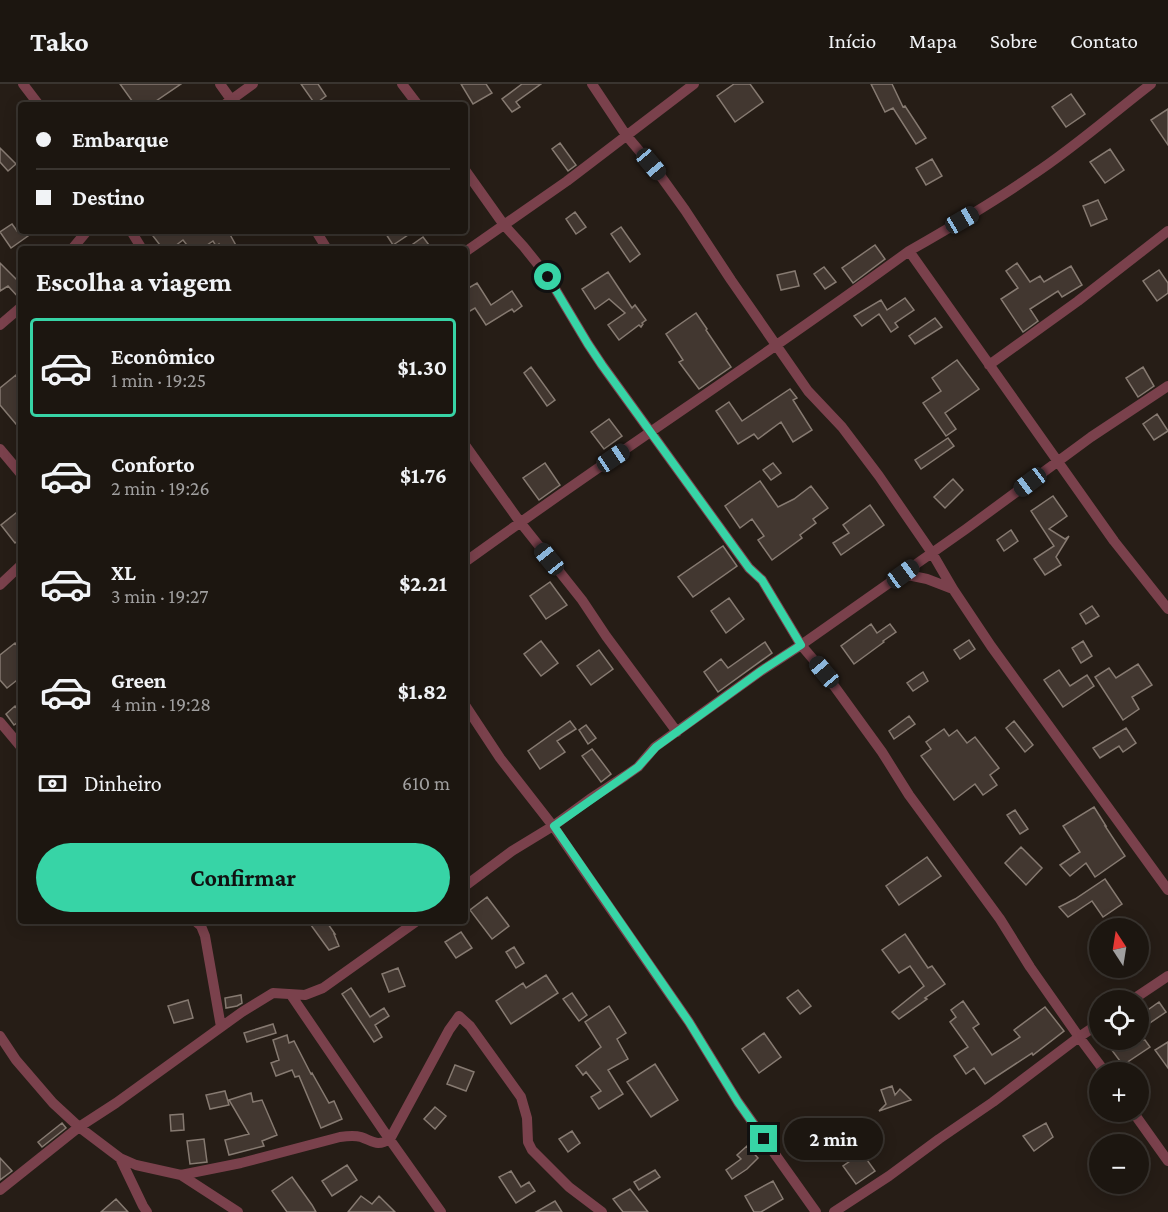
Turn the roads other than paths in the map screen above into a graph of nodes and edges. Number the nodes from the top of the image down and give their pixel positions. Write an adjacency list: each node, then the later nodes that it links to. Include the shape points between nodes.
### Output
1 (23, 84): 8 (street)
2 (220, 84): 9 (street)
3 (253, 84): 10 (street)
4 (402, 84): 11 (street)
5 (592, 84): 12 (street)
6 (694, 84): 12 (street)
7 (1151, 84): 19 (street, via 1035,174)
8 (37, 102)
9 (229, 102)
10 (231, 102)
11 (416, 102)
12 (626, 135): 14 (street); 22 (street, via 662,177)
13 (468, 174): 14 (street)
14 (504, 225): 18 (street); 25 (street, via 548,277 588,344)
15 (1168, 231): 23 (street)
16 (84, 234): 17 (street)
17 (74, 246)
18 (468, 250)
19 (909, 251): 22 (street); 23 (street)
20 (18, 310): 21 (street)
21 (0, 325)
22 (776, 344): 25 (street); 31 (street, via 808,391 842,427 879,476)
23 (989, 365): 28 (street)
24 (1168, 386): 28 (street)
25 (650, 433): 30 (street); 38 (street, via 749,568 762,580)
26 (0, 449): 29 (street)
27 (468, 449): 30 (street)
28 (1057, 462): 31 (street); 37 (street)
29 (18, 470)
30 (520, 522): 32 (street); 41 (street)
31 (932, 553): 34 (street); 36 (street)
32 (468, 560)
33 (18, 568): 35 (street)
34 (903, 574): 36 (street); 38 (street)
35 (0, 585)
36 (953, 589): 45 (street)
37 (1168, 609)
38 (801, 645): 41 (street); 54 (street, via 995,911)
39 (468, 710): 43 (street, via 500,758)
40 (0, 722): 42 (street)
41 (677, 732): 43 (street, via 638,767)
42 (18, 743)
43 (554, 826): 44 (street); 67 (street)
44 (468, 884)
45 (1168, 890)
46 (199, 924): 51 (street, via 205,936)
47 (402, 925): 50 (street, via 323,988)
48 (1168, 976): 49 (street)
49 (1147, 990)
50 (291, 995): 51 (street, via 269,995); 58 (street)
51 (221, 1027): 57 (street)
52 (1089, 1030): 54 (street)
53 (0, 1036): 57 (street, via 16,1060)
54 (1078, 1037): 55 (street); 68 (street, via 993,1102)
55 (1097, 1062)
56 (1140, 1122): 60 (street)
57 (79, 1127): 59 (street); 62 (street)
58 (390, 1139): 61 (street, via 378,1144 356,1136 340,1137); 65 (street); 66 (street, via 454,1020 460,1016 521,1097 532,1150)
59 (120, 1158): 61 (street); 63 (street)
60 (1168, 1161)
61 (181, 1175): 64 (street)
62 (0, 1190)
63 (147, 1212)
64 (238, 1212)
65 (441, 1212)
66 (602, 1212)
67 (816, 1212)
68 (834, 1212)

